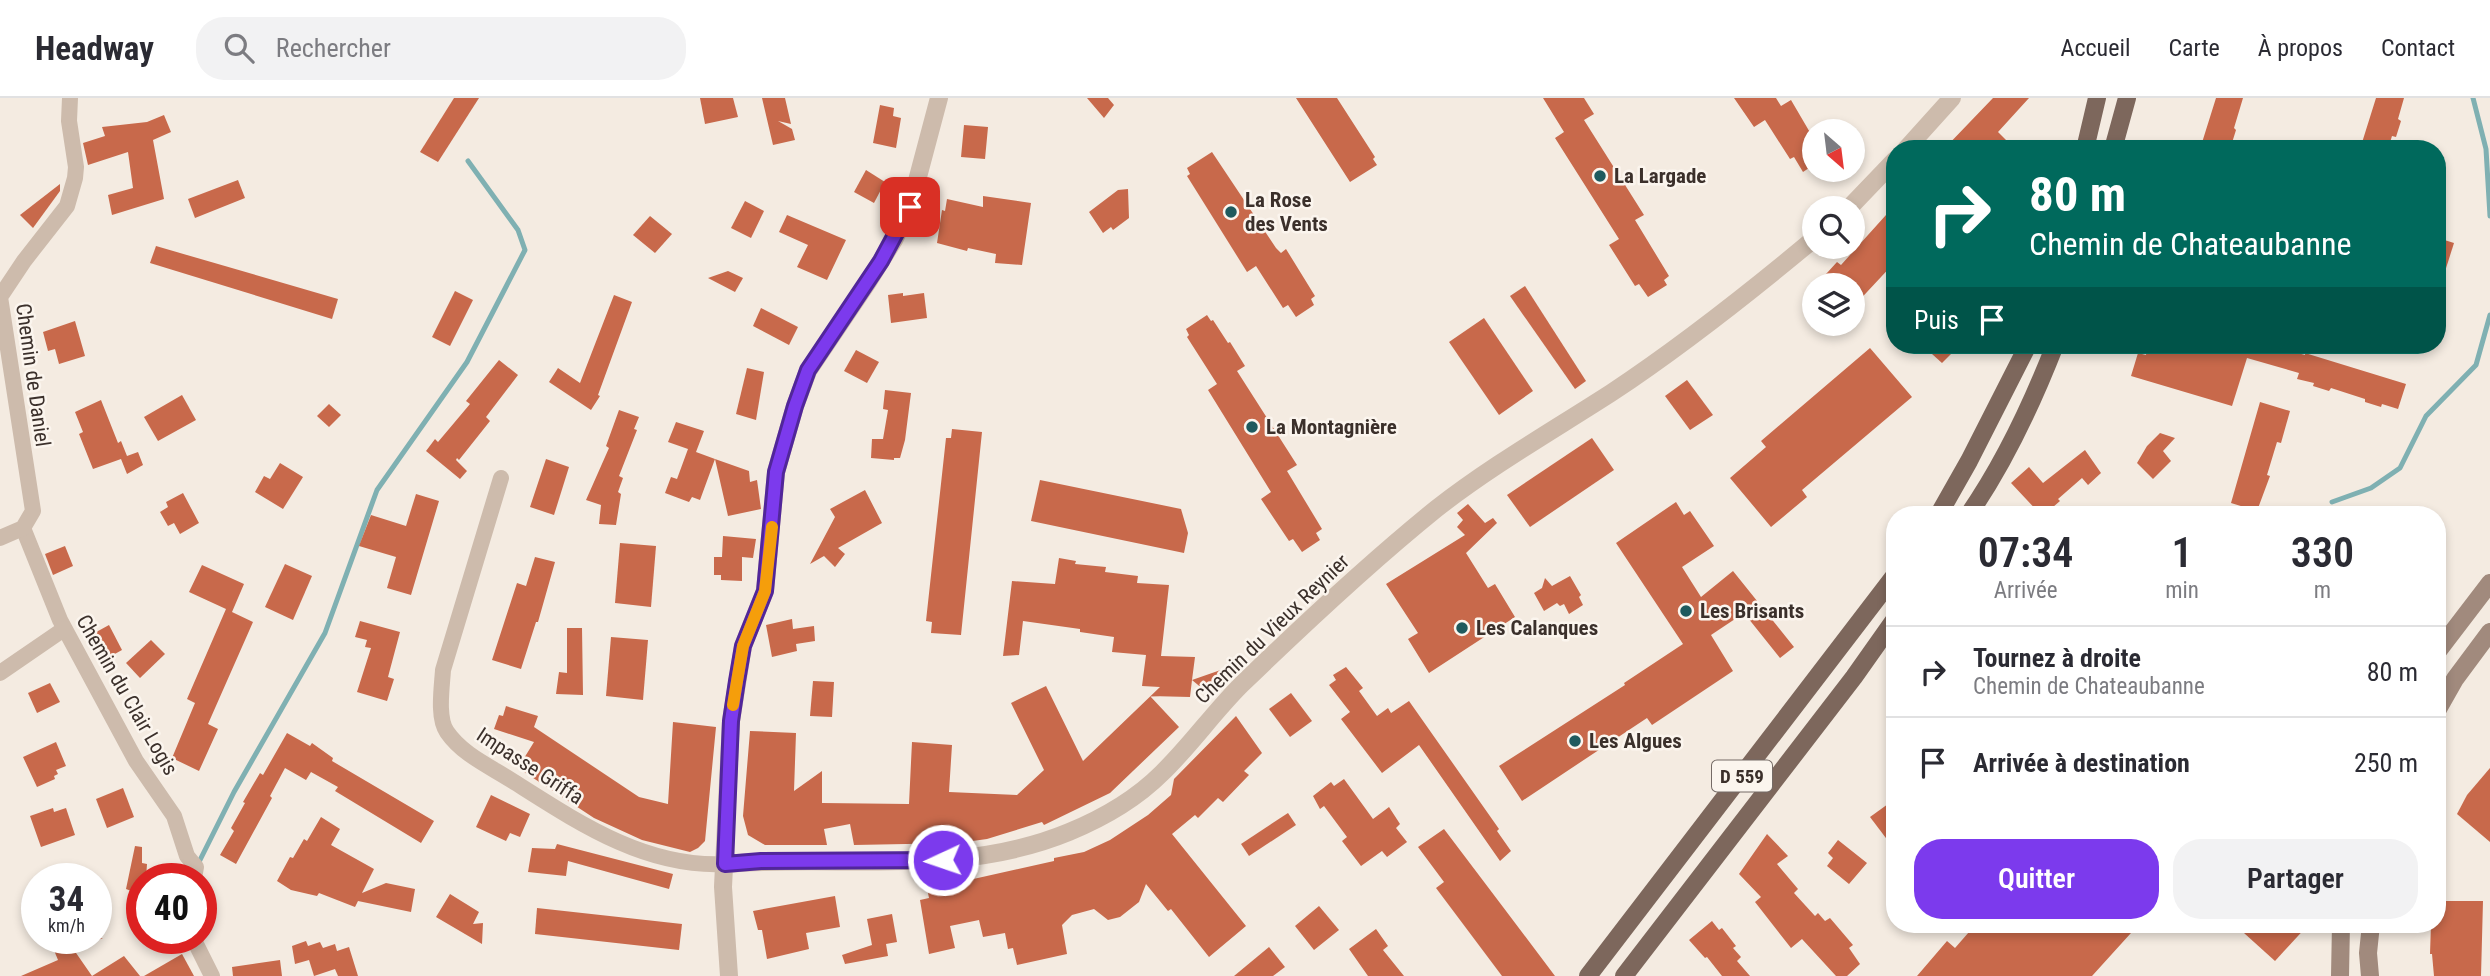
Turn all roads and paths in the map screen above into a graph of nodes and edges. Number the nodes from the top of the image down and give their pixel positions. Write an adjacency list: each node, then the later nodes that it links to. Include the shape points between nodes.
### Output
1 (70, 98): 17 (street, Chemin de Daniel, via 76,167 67,206 0,297 33,511)
2 (939, 98): 28 (street, via 910,207 888,250 808,370 776,472 765,591 743,646 731,721)
3 (1952, 98): 6 (street)
4 (2097, 98): 7 (main road)
5 (2127, 98): 8 (main road)
6 (1914, 140)
7 (2087, 140)
8 (2115, 140)
9 (1886, 170): 10 (street)
10 (1861, 196)
11 (1802, 249): 28 (street, Chemin du Vieux Reynier, via 1619,387 1439,507 1238,688 1161,775 1098,819 1030,847 987,857)
12 (2023, 354): 15 (main road)
13 (2051, 354): 16 (main road, via 2024,418)
14 (501, 478): 28 (street, Impasse Griffa, via 443,670 440,703 445,731 465,752 587,828 632,848 681,862)
15 (1944, 506)
16 (1974, 506)
17 (23, 528): 18 (street); 21 (street, Chemin du Clair Logis)
18 (0, 538)
19 (2490, 583): 24 (main road)
20 (1886, 587): 34 (main road, D 559)
21 (64, 629): 25 (street); 27 (street, Chemin du Clair Logis, via 136,761 174,816)
22 (1886, 632): 35 (main road, D 559)
23 (2490, 632): 26 (main road)
24 (2446, 641)
25 (0, 673)
26 (2446, 695)
27 (193, 863)
28 (725, 864): 33 (street)
29 (2341, 933): 36 (main road)
30 (2370, 933): 37 (main road)
31 (202, 954): 32 (street)
32 (212, 976)
33 (729, 976)
34 (1588, 976)
35 (1624, 976)
36 (2340, 976)
37 (2370, 976)

